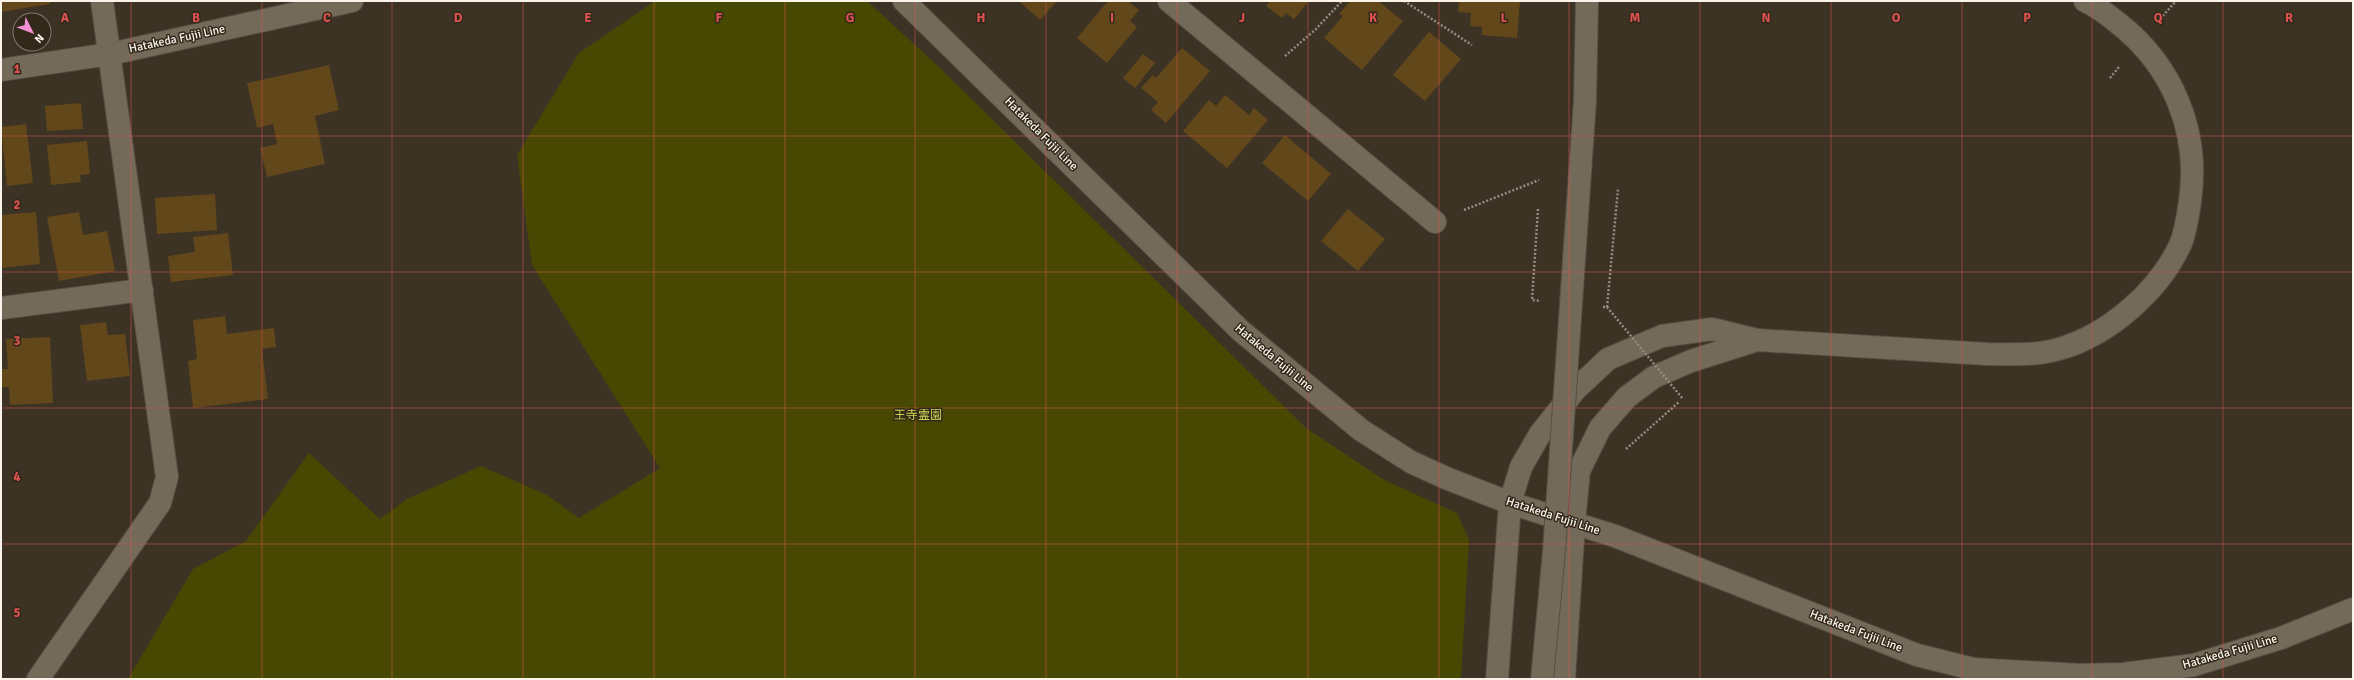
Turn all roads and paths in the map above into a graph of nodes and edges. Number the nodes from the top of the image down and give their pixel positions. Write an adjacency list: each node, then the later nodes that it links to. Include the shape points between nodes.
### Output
1 (102, 1): 12 (street)
2 (352, 1): 12 (street, Hatakeda Fujii Line)
3 (904, 1): 24 (street, Hatakeda Fujii Line, via 1241,331 1327,403 1361,430 1411,462)
4 (1169, 1): 14 (street)
5 (1342, 1): 14 (path, via 1315,30)
6 (1404, 1): 11 (path)
7 (1587, 1): 30 (street, bridge, via 1585,100)
8 (2086, 1): 22 (street, via 2133,35 2152,55 2171,84 2182,109 2192,161 2192,188 2188,214 2181,242 2152,287 2105,326 2083,340 2058,350 1987,354)
9 (2176, 1): 10 (path)
10 (2164, 15)
11 (1472, 45)
12 (110, 54): 13 (street, Hatakeda Fujii Line); 19 (street)
13 (1, 70)
14 (1261, 77): 18 (street)
15 (1539, 180): 18 (path)
16 (1618, 188): 23 (path, bridge, via 1607,307 1683,399)
17 (1538, 209): 20 (path)
18 (1435, 222)
19 (142, 290): 21 (street); 28 (street, via 167,477 160,503)
20 (1532, 300)
21 (1, 308)
22 (1757, 340): 24 (street, via 1712,329 1662,336 1608,359 1575,390 1540,434 1521,467); 25 (street, via 1691,361 1654,377 1627,397 1600,428 1579,471)
23 (1624, 452)
24 (1510, 503): 25 (street, Hatakeda Fujii Line); 29 (street)
25 (1574, 522): 27 (street, Hatakeda Fujii Line); 31 (street)
26 (2353, 609): 27 (street, Hatakeda Fujii Line, via 2281,638 2194,665 2123,674)
27 (1972, 674)
28 (38, 679)
29 (1497, 679)
30 (1542, 679)
31 (1564, 679)

